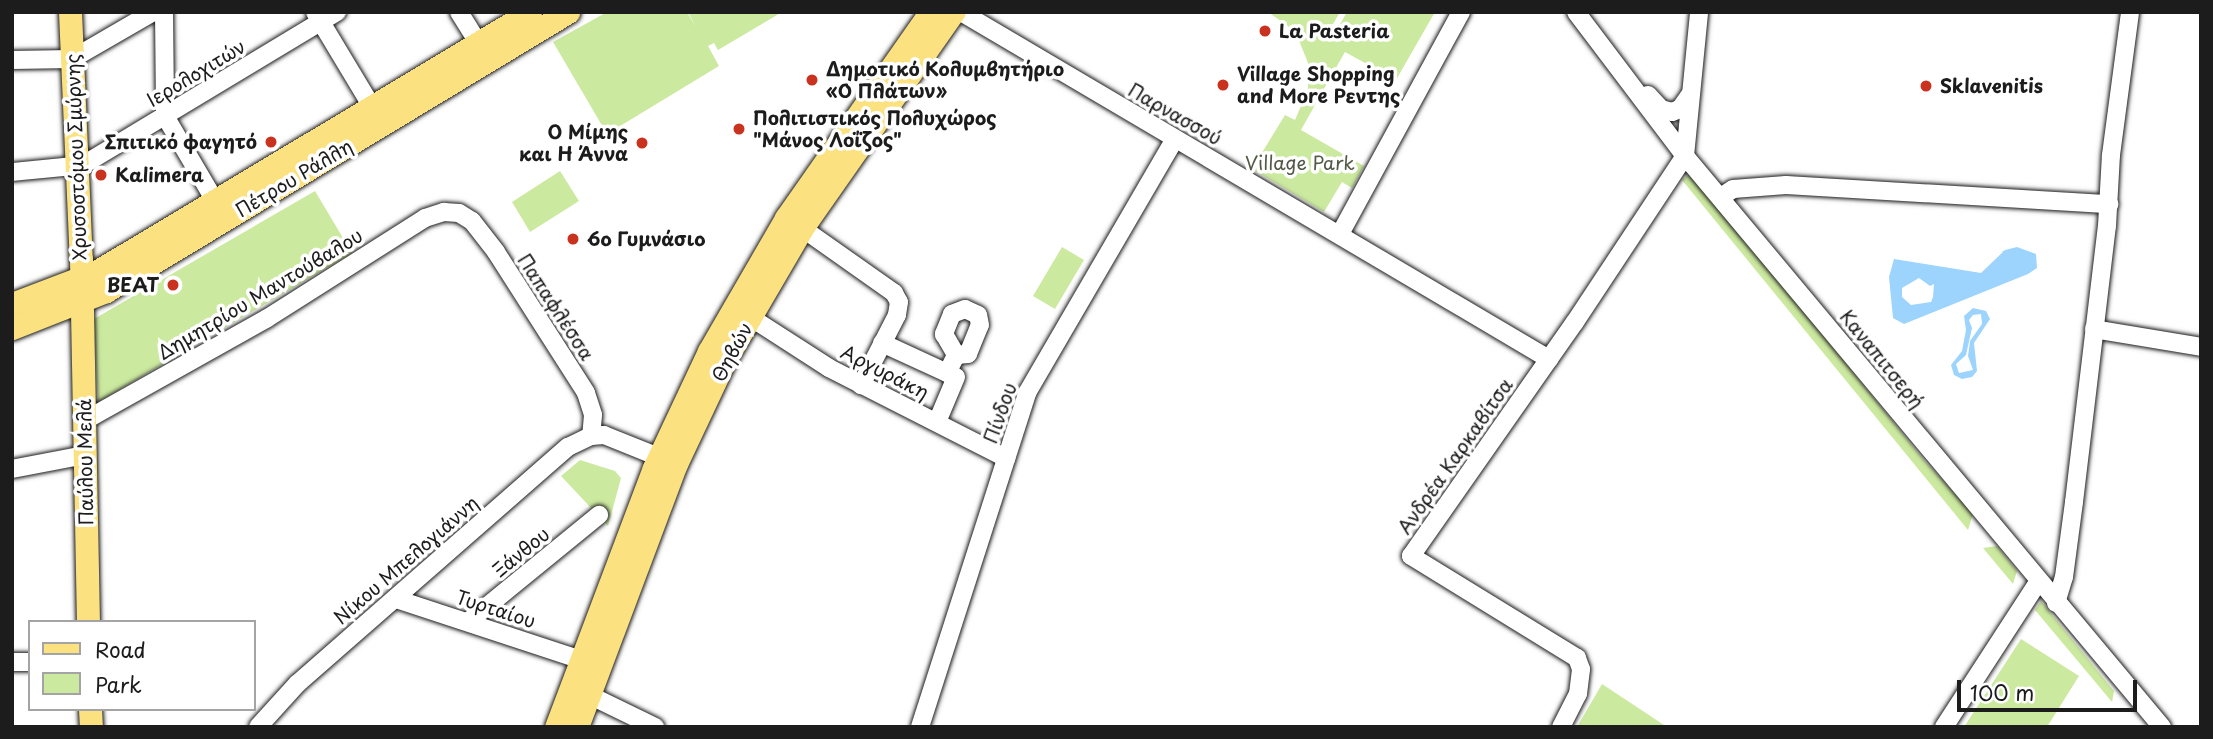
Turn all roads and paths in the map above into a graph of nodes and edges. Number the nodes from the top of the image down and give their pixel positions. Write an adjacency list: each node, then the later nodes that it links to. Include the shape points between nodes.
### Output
1 (71, 12): 18 (main road, Χρυσοστόμου Σμύρνης)
2 (153, 12): 18 (street)
3 (164, 12): 22 (street)
4 (337, 12): 15 (street, Ιερολοχιτών)
5 (459, 12): 16 (street)
6 (530, 12): 16 (main road, Πέτρου Ράλλη)
7 (568, 12): 34 (main road, Πέτρου Ράλλη)
8 (930, 12): 50 (main road, Θηβών, via 786,218 709,351)
9 (953, 12): 31 (main road, Θηβών)
10 (961, 12): 23 (street, Παρνασσού)
11 (1461, 12): 32 (street)
12 (1576, 12): 19 (street, Καναπιτσερή)
13 (1699, 12): 20 (street)
14 (2130, 12): 29 (street)
15 (318, 18): 21 (street); 22 (street, Ιερολοχιτών)
16 (478, 43): 21 (main road, Πέτρου Ράλλη)
17 (12, 60): 18 (street)
18 (72, 60): 25 (main road, Χρυσοστόμου Σμύρνης)
19 (1630, 79): 20 (street, via 1666,111 1680,109); 24 (street, Καναπιτσερή)
20 (1691, 93): 24 (street)
21 (372, 107): 28 (main road, Πέτρου Ράλλη)
22 (165, 116): 25 (street, Ιερολοχιτών); 28 (street)
23 (1175, 139): 32 (street, Παρνασσού); 49 (street, Πίνδου, via 1027,393)
24 (1685, 156): 27 (street, Καναπιτσερή); 42 (street, Ανδρέα Καρκαβίτσα)
25 (75, 168): 26 (street); 33 (main road, Χρυσοστόμου Σμύρνης)
26 (12, 172)
27 (1721, 197): 29 (street, via 1733,189 1786,185); 53 (street, Καναπιτσερή)
28 (215, 201): 33 (main road, Πέτρου Ράλλη)
29 (2109, 204): 38 (street)
30 (459, 213): 45 (street, Δημητρίου Μαντούβαλου, via 425,218 266,319); 47 (street, Παπαφλέσσα, via 472,221 496,252 586,393 593,415)
31 (802, 228): 36 (main road, Θηβών); 39 (street, via 894,293 900,302 897,315)
32 (1340, 234): 42 (street, Παρνασσού)
33 (81, 278): 34 (main road, Χρυσοστόμου Σμύρνης); 35 (main road, Πέτρου Ράλλη)
34 (82, 302): 37 (main road, Πέτρου Ράλλη); 45 (main road, Παύλου Μελά)
35 (12, 304)
36 (750, 317): 44 (street, Αργυράκη); 50 (main road, Θηβών)
37 (12, 328)
38 (2094, 329): 40 (street); 55 (street, via 2064,577)
39 (882, 343): 43 (street); 44 (street)
40 (2201, 347)
41 (956, 355): 43 (street)
42 (1549, 359): 65 (street, Ανδρέα Καρκαβίτσα, via 1411,556 1577,658 1581,669 1578,694)
43 (947, 373): 46 (street, via 956,377)
44 (862, 385): 46 (street, Αργυράκη)
45 (84, 421): 48 (main road, Παύλου Μελά)
46 (937, 422): 49 (street, Αργυράκη)
47 (591, 436): 50 (street, via 601,446); 54 (street, Νίκου Μπελογιάννη, via 568,447)
48 (85, 455): 51 (street); 56 (main road, Παύλου Μελά)
49 (1006, 458): 64 (street, Πίνδου)
50 (665, 466): 58 (main road, Θηβών); 59 (main road, Θηβών)
51 (12, 469)
52 (599, 515): 57 (street, Ξάνθου)
53 (2038, 582): 55 (street, Καναπιτσερή); 66 (street)
54 (396, 599): 57 (street, Τυρταίου); 60 (street, Νίκου Μπελογιάννη, via 297,684)
55 (2056, 603): 67 (street, Καναπιτσερή)
56 (88, 620)
57 (469, 621): 58 (street, Τυρταίου)
58 (582, 660): 59 (main road, Θηβών)
59 (580, 690): 61 (main road, Θηβών); 62 (main road, Θηβών); 63 (street)
60 (258, 727)
61 (556, 727)
62 (577, 727)
63 (654, 727)
64 (919, 727)
65 (1560, 727)
66 (1944, 727)
67 (2162, 727)

